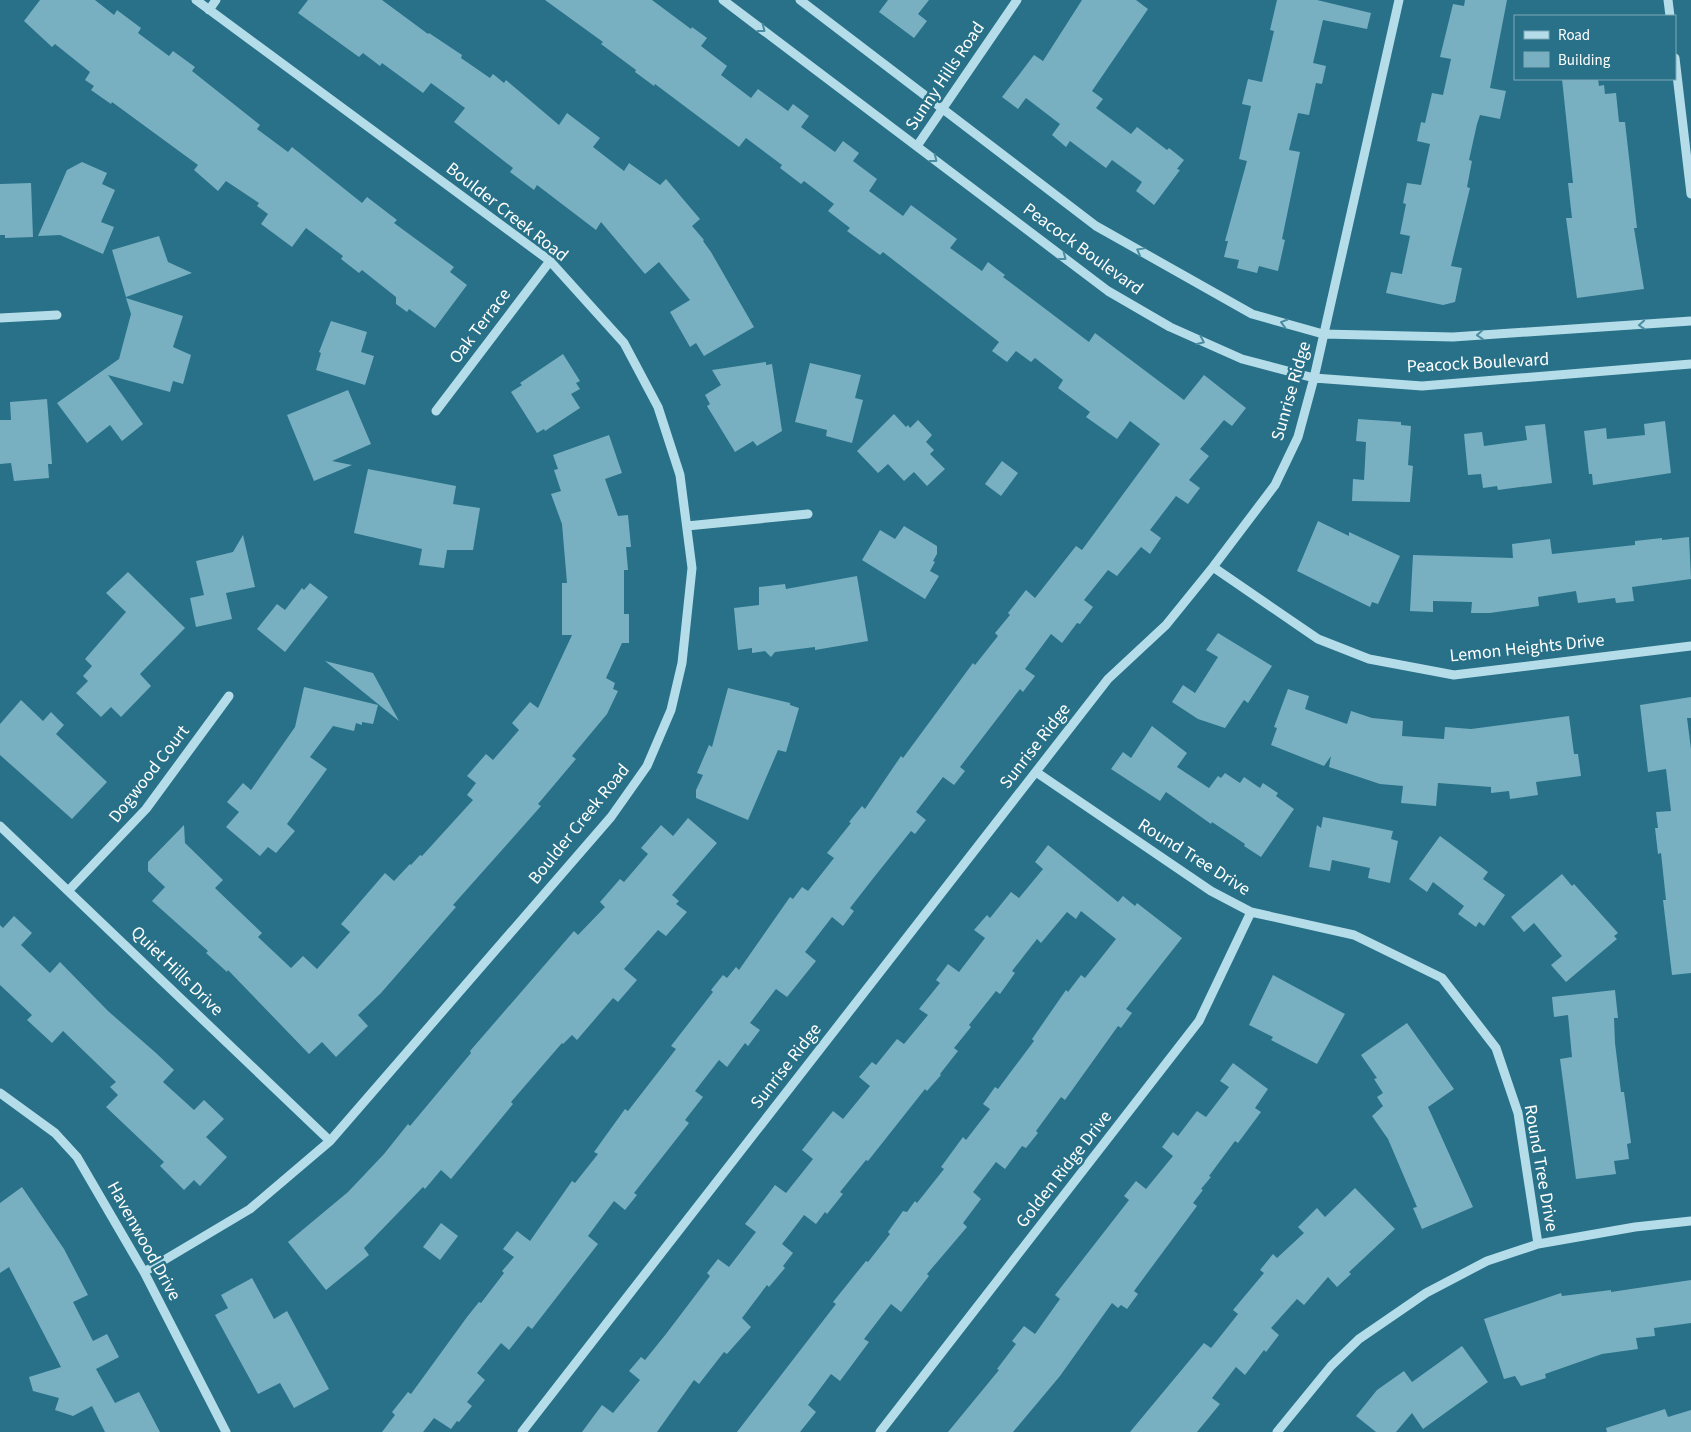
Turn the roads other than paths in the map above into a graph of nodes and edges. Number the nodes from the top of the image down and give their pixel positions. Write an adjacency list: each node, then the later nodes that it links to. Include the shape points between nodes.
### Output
1 (196, 0): 8 (street, Boulder Creek Road)
2 (216, 0): 8 (street)
3 (723, 0): 12 (street, Peacock Boulevard, one-way to 12)
4 (800, 0): 11 (street, Peacock Boulevard)
5 (1017, 0): 11 (street, Sunny Hills Road)
6 (1399, 0): 18 (street, Sunrise Ridge)
7 (1668, 0): 9 (street)
8 (209, 10): 14 (street, Boulder Creek Road)
9 (1670, 15)
10 (1676, 66): 13 (street)
11 (942, 109): 12 (street, Sunny Hills Road); 18 (street, Peacock Boulevard, one-way to 11, via 1252,314 1096,226)
12 (917, 146): 20 (street, Peacock Boulevard, one-way to 20, via 1131,305 1170,327 1242,359)
13 (1691, 194)
14 (550, 261): 21 (street, Oak Terrace); 23 (street, Boulder Creek Road, via 624,343 658,407 680,475)
15 (57, 315): 16 (street)
16 (0, 318)
17 (1691, 322): 18 (street, Peacock Boulevard, one-way to 18, via 1452,337)
18 (1323, 334): 20 (street, Sunrise Ridge)
19 (1691, 364): 20 (street, Peacock Boulevard, via 1422,386)
20 (1314, 378): 24 (street, Sunrise Ridge, via 1298,437 1275,485)
21 (436, 411)
22 (808, 514): 23 (street)
23 (687, 526): 32 (street, Boulder Creek Road, via 692,568 682,664 671,710 646,766 611,817)
24 (1213, 567): 25 (street, Lemon Heights Drive, via 1318,639 1369,659 1454,675); 27 (street, Sunrise Ridge, via 1166,625 1108,679)
25 (1691, 646)
26 (229, 696): 29 (street, Dogwood Court, via 146,808)
27 (1036, 772): 30 (street, Round Tree Drive, via 1211,891); 37 (street, Sunrise Ridge)
28 (0, 826): 29 (street, Quiet Hills Drive)
29 (70, 890): 32 (street, Quiet Hills Drive)
30 (1251, 912): 34 (street, Round Tree Drive, via 1354,935 1442,978 1496,1048 1518,1113); 38 (street, Golden Ridge Drive, via 1199,1021)
31 (0, 1094): 35 (street, Havenwood Drive, via 55,1133 77,1157)
32 (330, 1140): 35 (street, Boulder Creek Road, via 250,1209)
33 (1691, 1221): 34 (street)
34 (1538, 1244): 39 (street, via 1487,1261 1426,1293 1359,1339 1331,1366)
35 (144, 1272): 36 (street, Havenwood Drive)
36 (226, 1432)
37 (522, 1432)
38 (880, 1432)
39 (1277, 1432)

